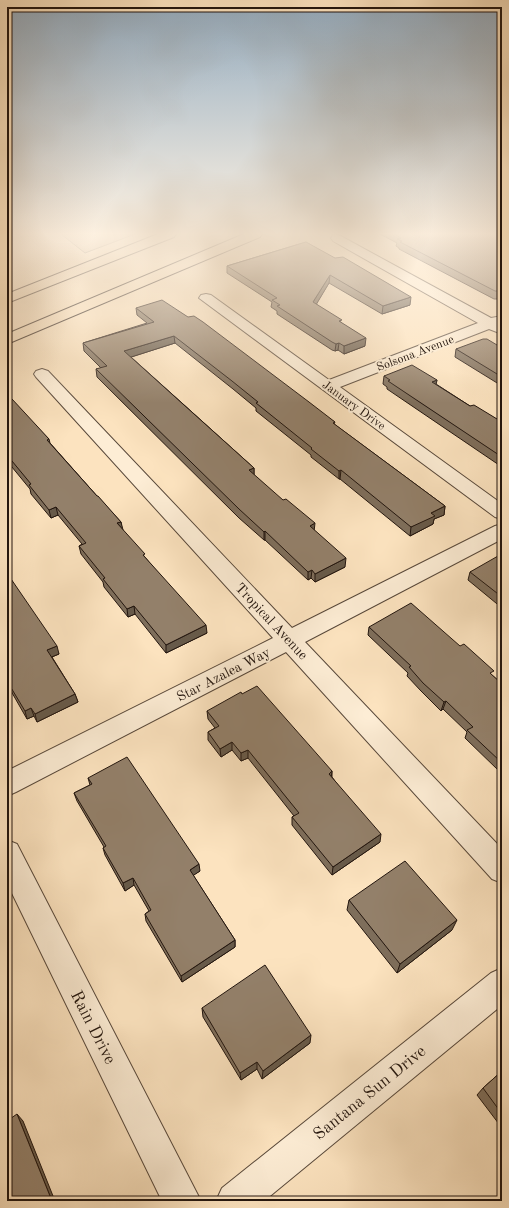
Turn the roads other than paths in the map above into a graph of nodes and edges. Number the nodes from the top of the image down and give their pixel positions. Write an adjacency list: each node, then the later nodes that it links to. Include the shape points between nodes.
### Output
1 (29, 290): 5 (highway)
2 (122, 290): 7 (highway)
3 (435, 290): 6 (street)
4 (206, 298): 9 (street, January Drive)
5 (7, 299)
6 (498, 324): 9 (street, Solsona Avenue)
7 (7, 339)
8 (42, 374): 12 (street, Tropical Avenue)
9 (328, 386): 10 (street, January Drive)
10 (502, 513)
11 (502, 531): 12 (street, Star Azalea Way)
12 (290, 640): 13 (street, Star Azalea Way); 15 (street, Tropical Avenue)
13 (7, 784)
14 (7, 853): 17 (street, Rain Drive)
15 (502, 869)
16 (502, 984): 18 (street, Santana Sun Drive)
17 (182, 1201)
18 (235, 1201)

